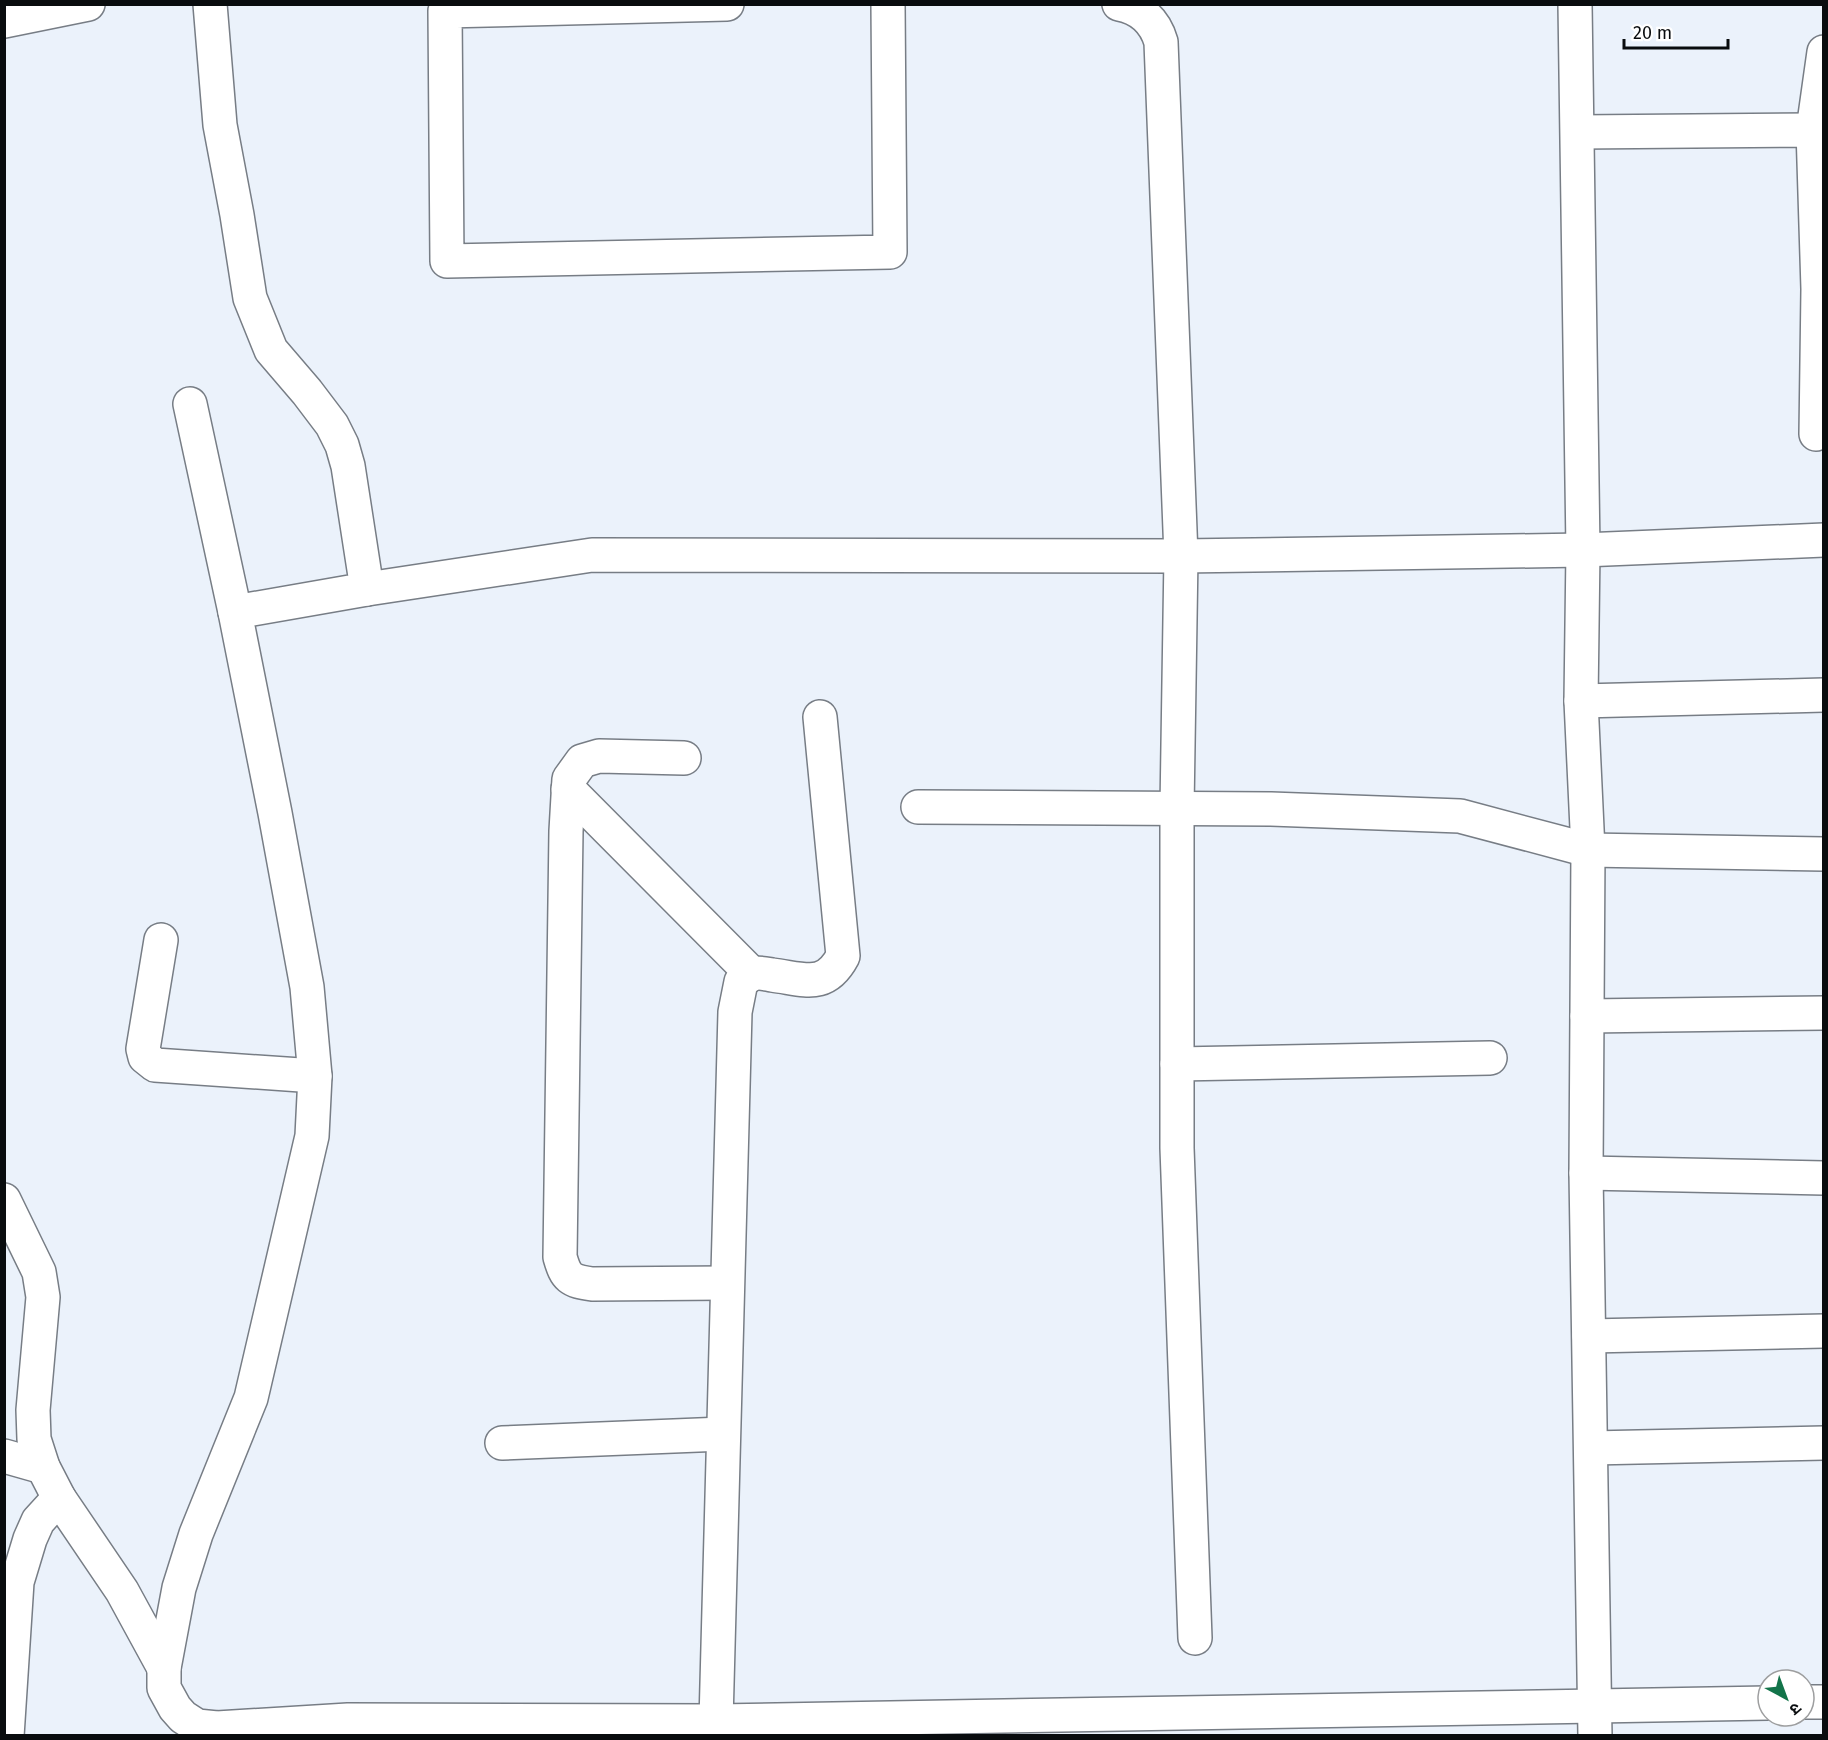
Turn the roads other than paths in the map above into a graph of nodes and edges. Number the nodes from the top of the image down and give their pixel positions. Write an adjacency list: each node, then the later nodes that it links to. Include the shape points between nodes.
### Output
1 (88, 4): 7 (street)
2 (210, 4): 17 (street, via 220,125 250,298 271,350 332,425 342,445)
3 (727, 4): 4 (street, via 445,11 447,261 890,252)
4 (888, 4)
5 (1119, 4): 16 (street, via 1141,12 1151,21 1161,42)
6 (1575, 4): 10 (street)
7 (4, 21)
8 (1824, 52): 9 (street)
9 (1813, 130): 10 (street); 11 (street)
10 (1578, 132): 15 (street)
11 (1821, 290): 13 (street)
12 (190, 404): 18 (street)
13 (1815, 434)
14 (1824, 540): 15 (street)
15 (1583, 550): 16 (street); 20 (street)
16 (1181, 556): 17 (street, via 592,555); 25 (street)
17 (367, 589): 18 (street)
18 (235, 612): 34 (street, via 307,987)
19 (1824, 695): 20 (street)
20 (1581, 701): 26 (street)
21 (820, 717): 29 (street, via 843,956 835,970 823,979)
22 (684, 758): 23 (street, via 599,756 582,761 569,778)
23 (568, 789): 29 (street); 38 (street, via 560,1257 564,1272 575,1281 592,1284)
24 (918, 807): 25 (street)
25 (1177, 808): 26 (street, via 1460,816); 33 (street)
26 (1588, 849): 27 (street); 31 (street)
27 (1824, 854)
28 (161, 940): 34 (street, via 143,1048 148,1061 168,1067)
29 (752, 974): 38 (street, via 741,982 735,1012)
30 (1824, 1013): 31 (street)
31 (1587, 1016): 35 (street)
32 (1490, 1058): 33 (street)
33 (1177, 1064): 48 (street)
34 (315, 1076): 49 (street, via 312,1136 251,1398 196,1534 179,1588)
35 (1586, 1173): 36 (street); 40 (street)
36 (1824, 1178)
37 (4, 1200): 46 (street, via 39,1272 43,1297 33,1410 34,1439)
38 (726, 1283): 41 (street)
39 (1824, 1331): 40 (street)
40 (1589, 1336): 44 (street)
41 (723, 1434): 42 (street); 52 (street)
42 (502, 1443)
43 (1824, 1443): 44 (street)
44 (1591, 1448): 51 (street)
45 (4, 1456): 46 (street)
46 (43, 1467): 47 (street)
47 (59, 1498): 49 (street, via 122,1591); 57 (street, via 38,1521 17,1582)
48 (1195, 1638)
49 (164, 1668): 55 (street, via 164,1688 175,1708 196,1726)
50 (1756, 1704): 51 (street)
51 (1594, 1720): 53 (street)
52 (716, 1721): 54 (street); 56 (street)
53 (1173, 1724): 54 (street)
54 (903, 1727)
55 (348, 1728): 56 (street)
56 (617, 1729)
57 (7, 1736)

